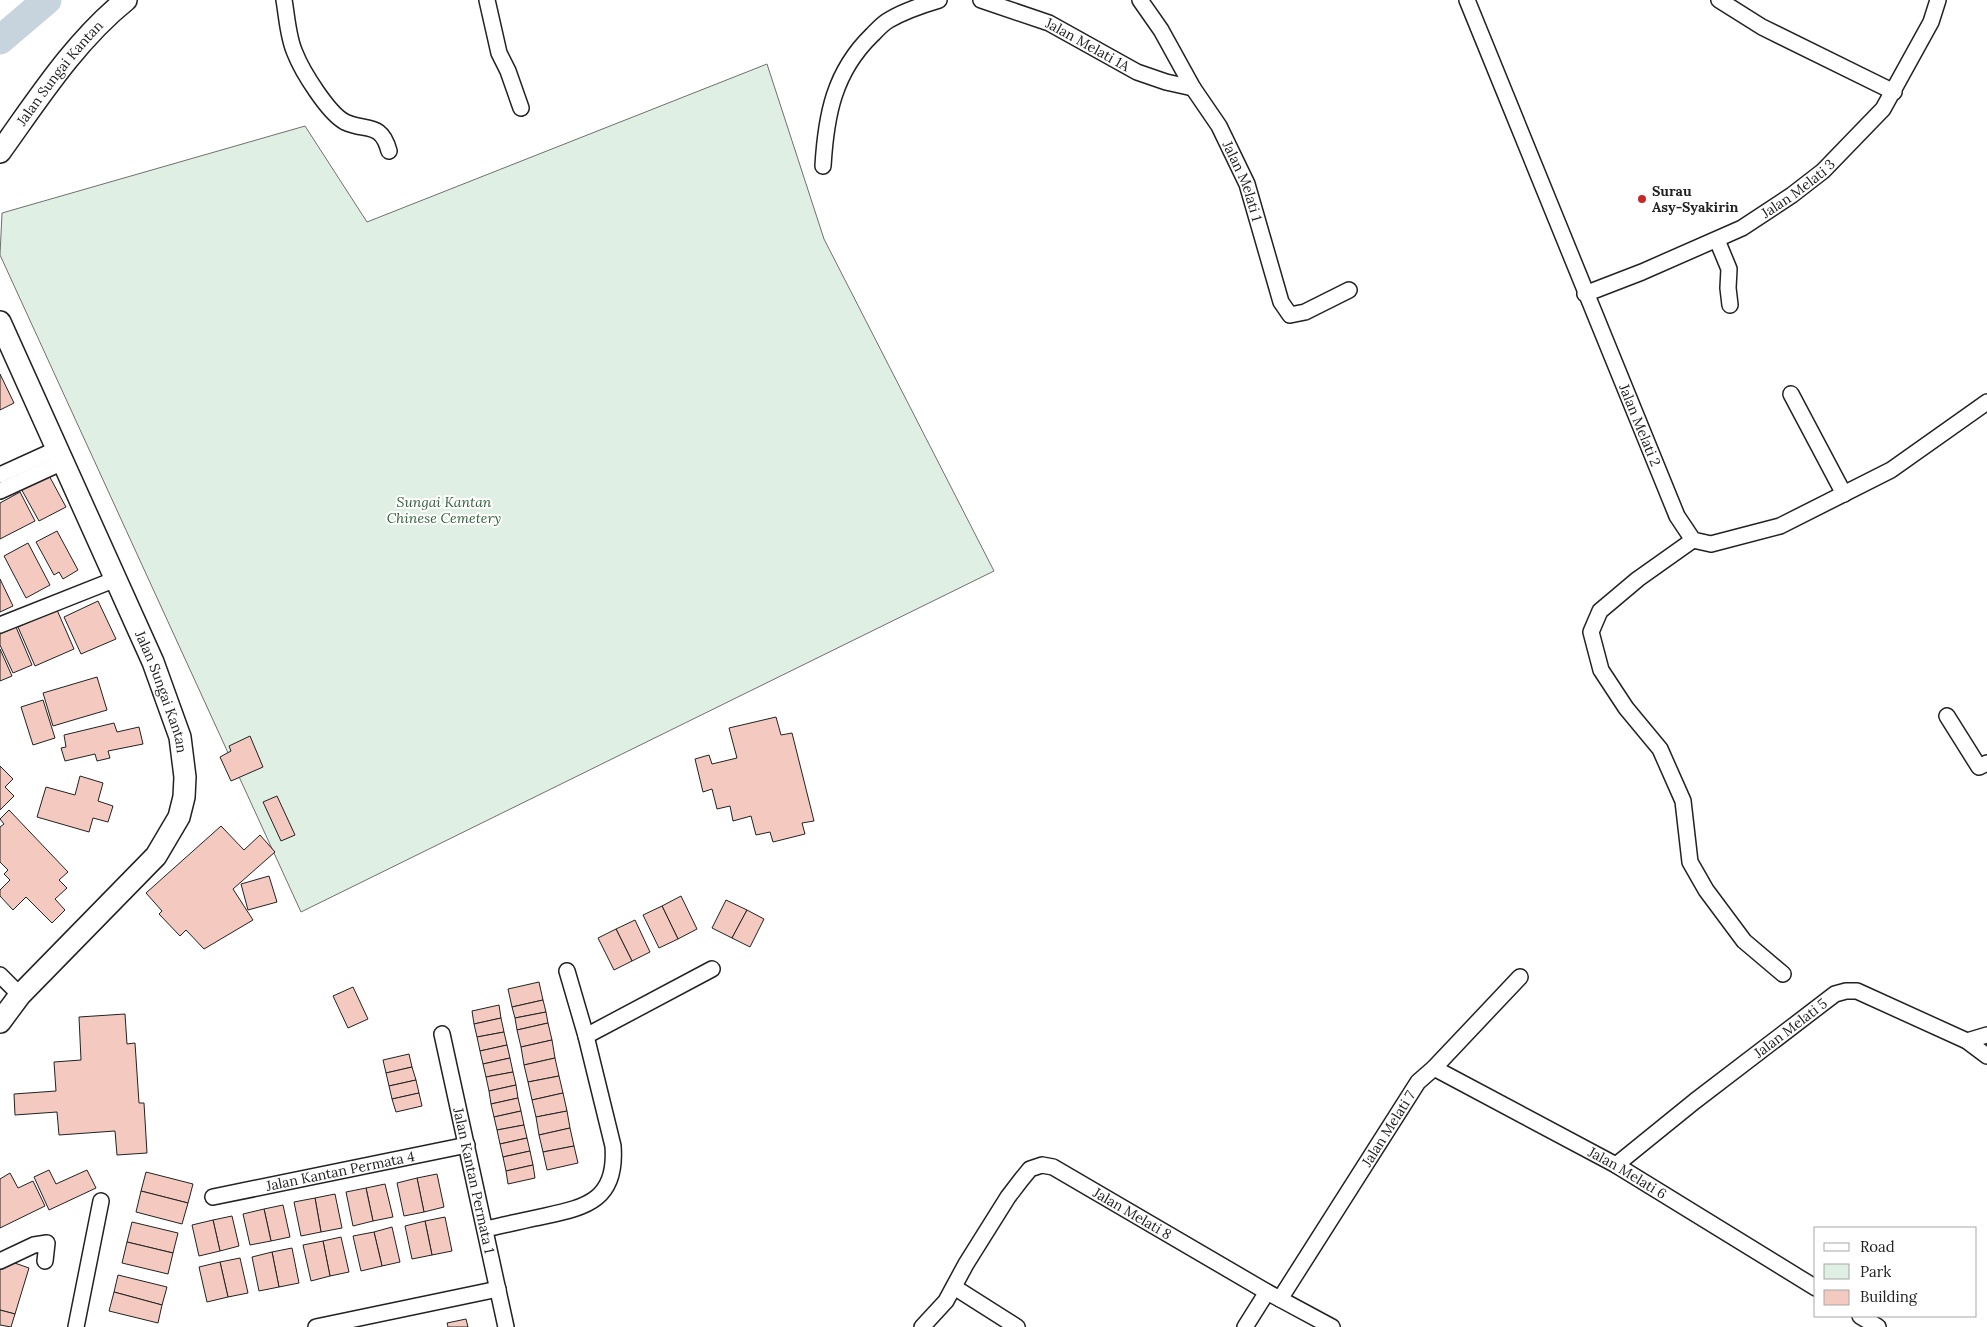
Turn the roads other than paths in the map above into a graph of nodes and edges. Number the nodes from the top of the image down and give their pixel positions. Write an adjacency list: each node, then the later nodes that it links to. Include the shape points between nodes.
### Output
1 (126, 0): 14 (main road, Jalan Sungai Kantan, via 111,12 52,79)
2 (284, 0): 13 (street, via 294,53 324,102 344,122 376,130 386,139)
3 (486, 0): 12 (street, via 499,53)
4 (939, 0): 15 (street, via 887,21 844,69 832,100 824,140)
5 (982, 0): 10 (street, Jalan Melati 1A, via 1049,24 1137,72)
6 (1140, 0): 10 (street, Jalan Melati 1, via 1161,30)
7 (1466, 0): 18 (street, Jalan Melati 2)
8 (1719, 0): 11 (street, via 1762,26)
9 (1938, 0): 11 (street, Jalan Melati 3, via 1931,22)
10 (1193, 88): 17 (street, Jalan Melati 1, via 1219,126 1247,184 1281,302 1290,315 1305,312)
11 (1894, 92): 16 (street, Jalan Melati 3, via 1883,109 1823,171 1742,228)
12 (521, 108)
13 (389, 151)
14 (0, 152)
15 (823, 166)
16 (1717, 240): 18 (street, Jalan Melati 3); 19 (street, via 1729,269)
17 (1349, 290)
18 (1586, 294): 27 (street, Jalan Melati 2, via 1677,516)
19 (1730, 305)
20 (0, 322): 23 (main road, Jalan Sungai Kantan)
21 (1791, 394): 26 (street)
22 (1987, 402): 26 (street, via 1891,470)
23 (60, 455): 24 (street); 25 (street); 28 (main road, Jalan Sungai Kantan)
24 (0, 475)
25 (0, 491)
26 (1844, 494): 27 (street, via 1780,526 1711,544)
27 (1694, 540): 34 (street, via 1638,579 1600,612 1591,632 1601,670 1626,708 1660,749 1683,801 1690,862 1706,890 1744,941)
28 (116, 579): 29 (street); 37 (main road, Jalan Sungai Kantan, via 153,662 180,737 184,797 178,817 156,856)
29 (0, 625)
30 (1946, 716): 31 (street, via 1979,767)
31 (1987, 763)
32 (712, 969): 41 (street)
33 (567, 971): 41 (street)
34 (1783, 974)
35 (0, 975): 37 (street)
36 (1520, 978): 44 (street, Jalan Melati 7)
37 (20, 995): 38 (main road, Jalan Sungai Kantan)
38 (0, 1022)
39 (442, 1034): 45 (street, Jalan Kantan Permata 1)
40 (1987, 1035): 42 (street)
41 (586, 1036): 49 (street, via 613,1146 610,1178 602,1193 580,1209)
42 (1967, 1042): 43 (street, Jalan Melati 5); 46 (street, Jalan Melati 5, via 1857,992 1836,994)
43 (1987, 1056)
44 (1434, 1068): 46 (street, Jalan Melati 6); 55 (street, Jalan Melati 7, via 1418,1082)
45 (467, 1146): 47 (street, Jalan Kantan Permata 4); 49 (street, Jalan Kantan Permata 1)
46 (1616, 1165): 53 (street, Jalan Melati 6)
47 (213, 1197)
48 (101, 1201): 57 (street)
49 (485, 1229): 54 (street, Jalan Kantan Permata 1)
50 (0, 1261): 51 (street, via 34,1245 47,1243)
51 (45, 1261)
52 (954, 1287): 55 (street, Jalan Melati 8, via 1008,1196 1030,1169 1042,1165 1053,1167); 60 (street, Jalan Melati 8, via 946,1302); 61 (street)
53 (1814, 1287)
54 (498, 1289): 58 (street); 59 (street, Jalan Kantan Permata 1)
55 (1273, 1296): 62 (street, Jalan Melati 7); 63 (street, Jalan Melati 8)
56 (1862, 1317): 64 (street)
57 (76, 1327)
58 (316, 1327)
59 (506, 1327)
60 (922, 1327)
61 (1018, 1327)
62 (1245, 1327)
63 (1332, 1327)
64 (1878, 1327)

